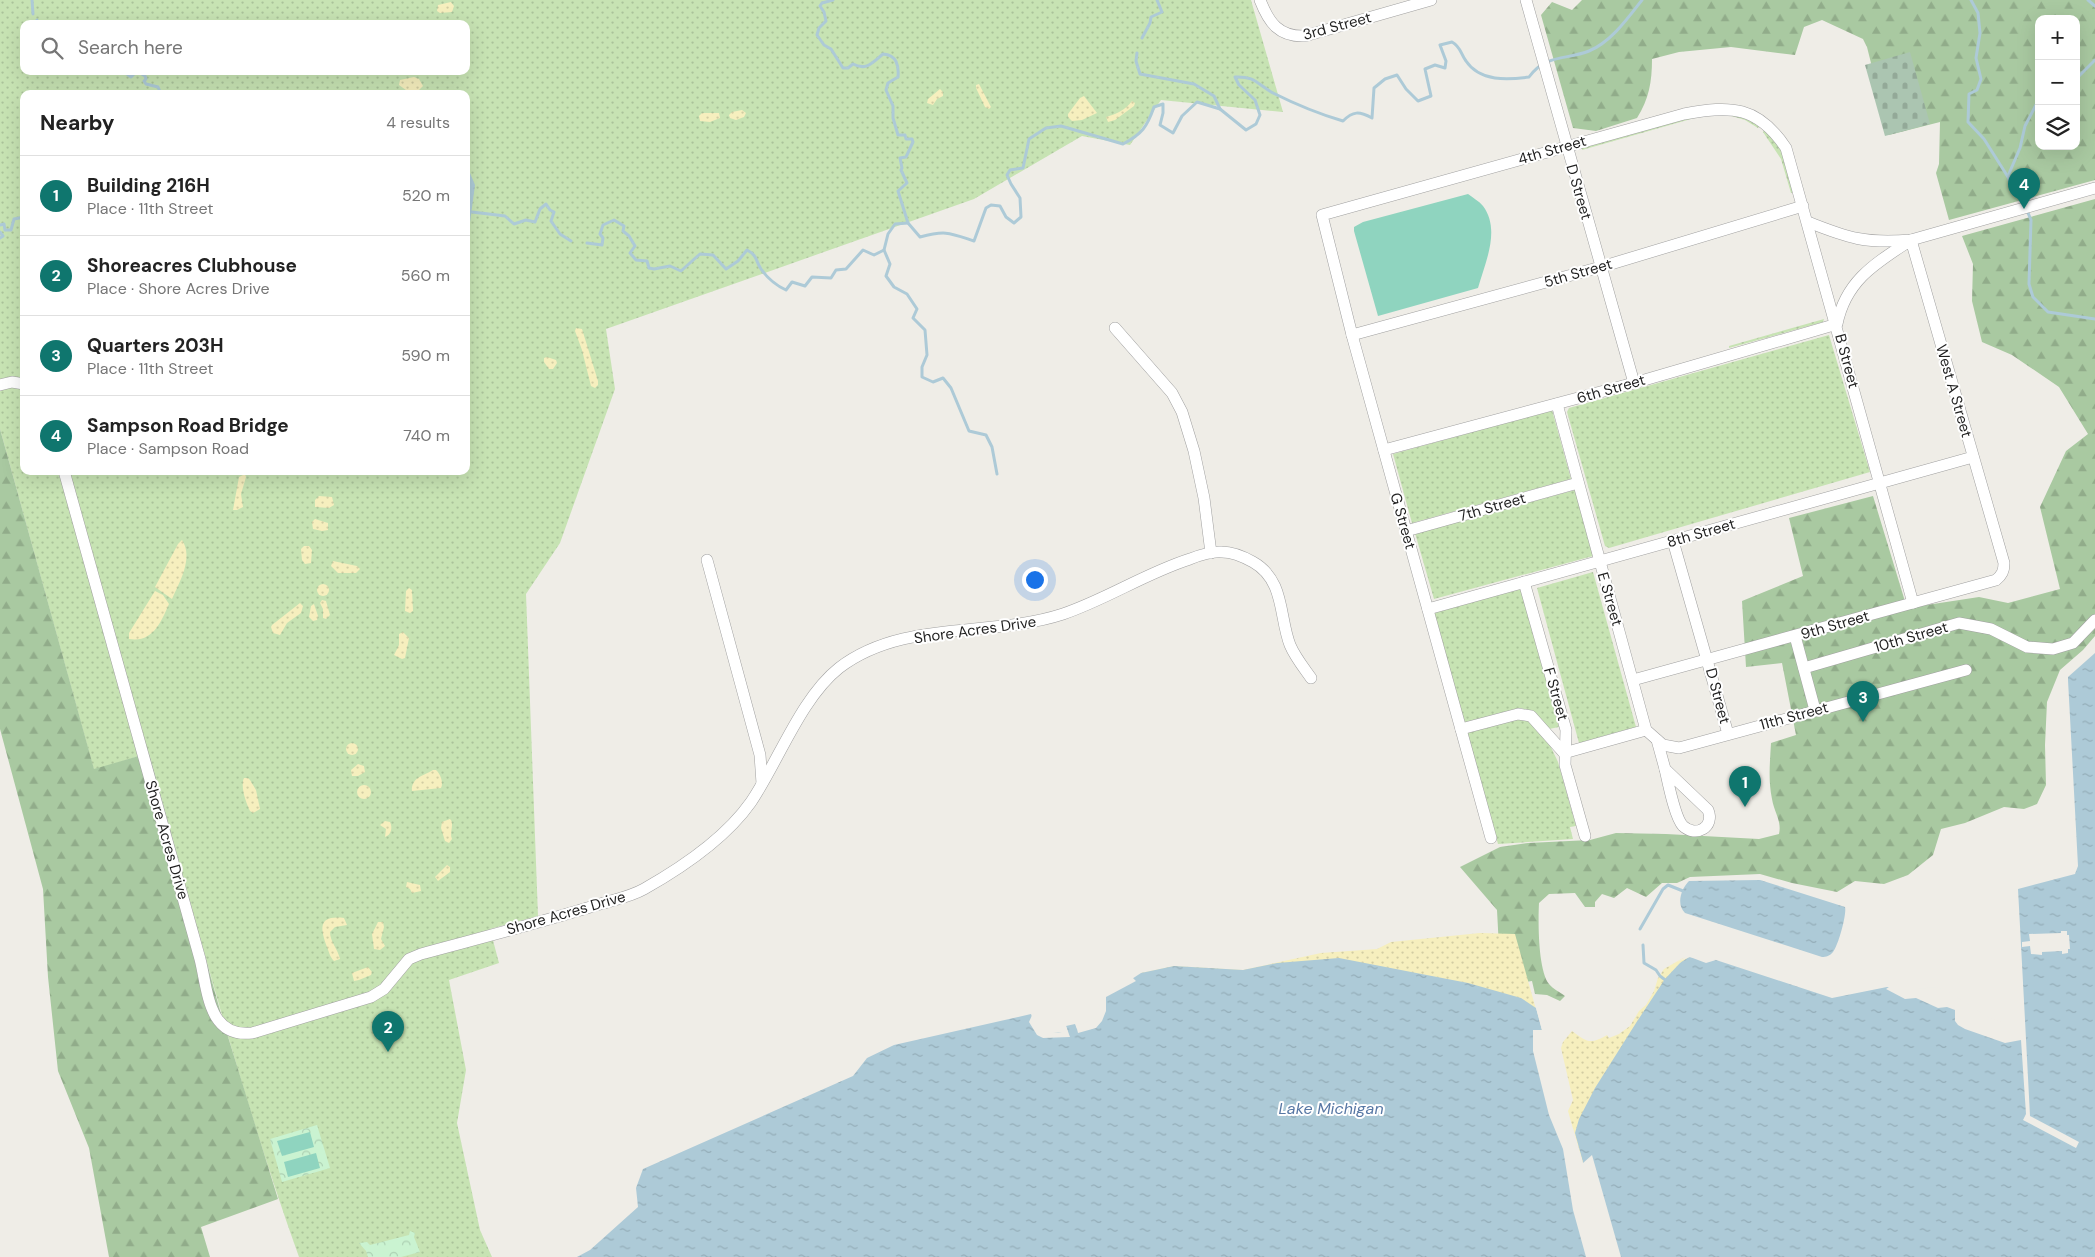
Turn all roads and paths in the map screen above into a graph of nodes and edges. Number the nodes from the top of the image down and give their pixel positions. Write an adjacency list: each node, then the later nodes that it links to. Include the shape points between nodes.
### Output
1 (1260, 0): 2 (street, 3rd Street, via 1276,28 1293,36 1305,36)
2 (1431, 0)
3 (1527, 5): 5 (street, D Street)
4 (1768, 126): 5 (street, 4th Street, via 1740,111 1712,108); 7 (street, B Street, via 1786,148)
5 (1566, 146): 8 (street, 4th Street); 11 (street, D Street)
6 (2095, 188): 10 (street)
7 (1804, 206): 9 (street, B Street); 11 (street, 5th Street)
8 (1334, 211): 14 (street, G Street, via 1322,215)
9 (1808, 222): 10 (street, via 1864,240); 12 (street, B Street)
10 (1911, 240): 12 (street, via 1875,264 1855,283 1844,298); 20 (street, West A Street)
11 (1601, 267): 14 (street, 5th Street); 16 (street, D Street)
12 (1837, 324): 16 (street, 6th Street); 23 (street, B Street)
13 (1115, 328): 27 (street, via 1172,393 1182,412 1202,488)
14 (1352, 335): 19 (street, G Street)
15 (20, 383): 17 (street)
16 (1634, 383): 18 (street, 6th Street)
17 (0, 385)
18 (1557, 404): 19 (street, 6th Street); 22 (street, E Street)
19 (1384, 450): 24 (street, G Street)
20 (1973, 457): 23 (street, 8th Street); 26 (street, West A Street)
21 (65, 475): 48 (street, Shore Acres Drive, via 214,1013 218,1022 234,1033 252,1033 371,997 384,989 409,959 421,954 643,890 730,828)
22 (1578, 483): 24 (street, 7th Street); 29 (street, E Street)
23 (1879, 483): 25 (street, 8th Street); 31 (street, B Street)
24 (1406, 531): 32 (street, G Street)
25 (1673, 541): 29 (street, 8th Street); 35 (street, D Street)
26 (1998, 542): 31 (street, 9th Street, via 2004,570 2001,577)
27 (1211, 553): 38 (street, Shore Acres Drive, via 1242,556 1269,576 1282,604 1292,649); 48 (street, Shore Acres Drive, via 1172,564 1046,620 918,636 877,648 854,659 818,690)
28 (706, 560): 48 (street, via 760,755)
29 (1599, 561): 30 (street, 8th Street); 39 (street, E Street)
30 (1524, 582): 32 (street, 8th Street); 46 (street, F Street, via 1566,730)
31 (1913, 603): 34 (street, 9th Street)
32 (1428, 609): 41 (street, G Street)
33 (2095, 620): 36 (street, 10th Street, via 2073,643 2053,649 2027,647 1991,629 1959,623)
34 (1795, 636): 35 (street, 9th Street); 36 (street)
35 (1708, 659): 39 (street, 9th Street); 43 (street, D Street)
36 (1804, 668): 40 (street)
37 (1966, 670): 40 (street, 11th Street)
38 (1311, 678)
39 (1633, 680): 42 (street, E Street)
40 (1816, 710): 43 (street, 11th Street)
41 (1461, 729): 46 (street, via 1518,714 1531,716); 50 (street, G Street)
42 (1646, 730): 44 (street); 46 (street)
43 (1728, 734): 45 (street, 11th Street)
44 (1656, 740): 45 (street, via 1670,748); 47 (street)
45 (1679, 748): 47 (street)
46 (1564, 753): 49 (street, F Street)
47 (1665, 769): 47 (street, via 1680,821 1690,830 1708,826 1708,810)
48 (762, 783)
49 (1585, 836)
50 (1491, 838)

